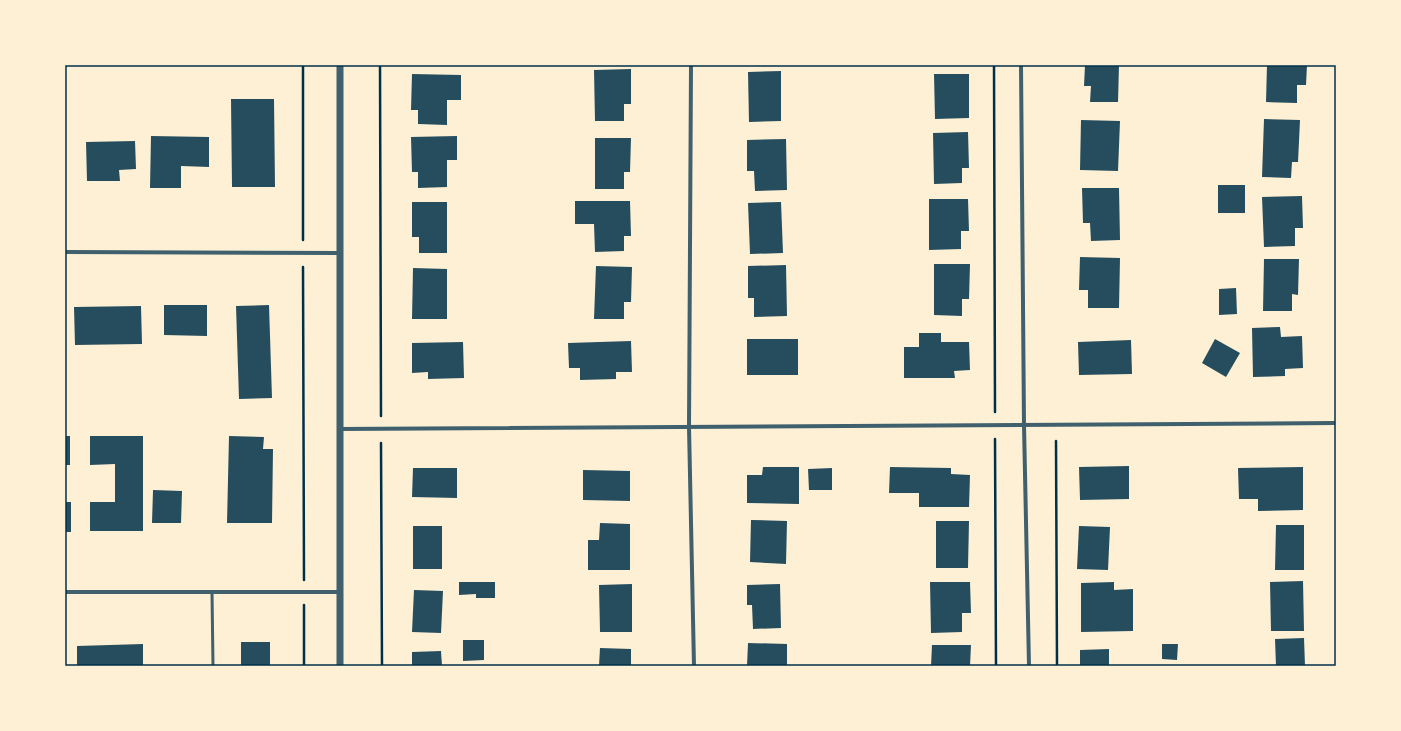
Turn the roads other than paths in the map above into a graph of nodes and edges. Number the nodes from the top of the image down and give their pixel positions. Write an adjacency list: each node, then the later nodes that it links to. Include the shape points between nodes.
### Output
1 (340, 65): 5 (street)
2 (691, 65): 8 (street)
3 (1021, 65): 7 (street)
4 (65, 252): 5 (street)
5 (340, 253): 9 (street)
6 (1336, 423): 7 (street)
7 (1024, 425): 8 (street); 16 (street)
8 (688, 427): 9 (street); 15 (street)
9 (339, 429): 12 (street)
10 (65, 592): 11 (street)
11 (212, 592): 12 (street); 13 (lane)
12 (339, 592): 14 (street)
13 (213, 666)
14 (340, 666)
15 (694, 666)
16 (1029, 666)

